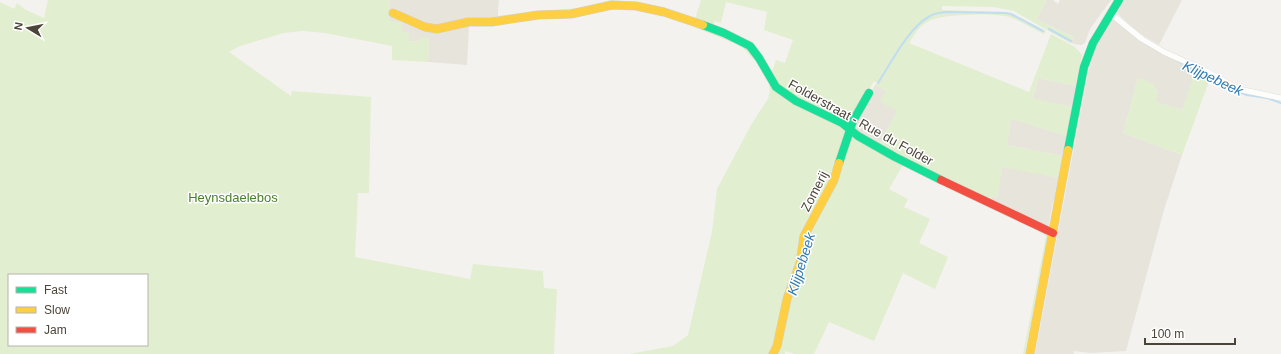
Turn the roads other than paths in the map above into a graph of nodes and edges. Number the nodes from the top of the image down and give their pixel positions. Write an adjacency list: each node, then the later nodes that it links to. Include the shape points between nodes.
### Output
1 (1119, 0): 3 (street)
2 (393, 13): 6 (street, Folderstraat - Rue du Folder, via 425,27 437,29 468,22 571,14 612,5 636,6 664,12 713,28 747,44 755,51 780,91 842,123)
3 (1110, 13): 5 (street, via 1142,39 1238,89); 7 (street, via 1093,43 1084,67)
4 (869, 92): 6 (street, Zomerij)
5 (1281, 98)
6 (850, 130): 7 (street, Folderstraat - Rue du Folder, via 932,176); 8 (street, Zomerij, via 834,180 804,236 800,263 787,299 778,344)
7 (1053, 233): 9 (street)
8 (772, 354)
9 (1030, 354)

